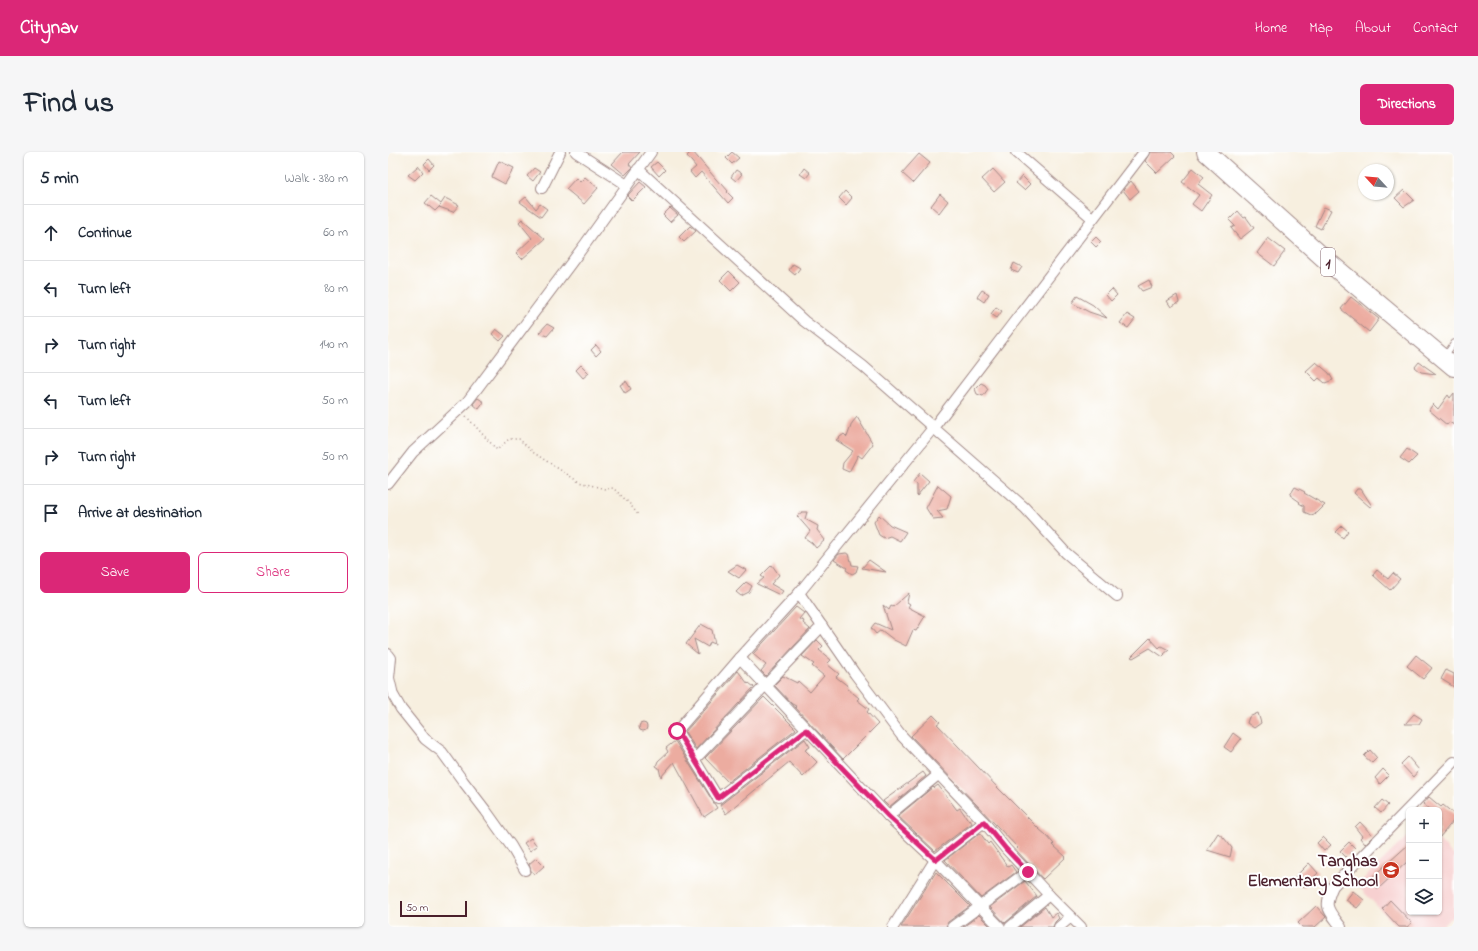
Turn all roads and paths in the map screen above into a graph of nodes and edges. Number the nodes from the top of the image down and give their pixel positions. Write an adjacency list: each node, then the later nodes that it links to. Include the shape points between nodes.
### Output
1 (560, 152): 9 (street)
2 (576, 152): 8 (street)
3 (651, 152): 7 (street)
4 (1016, 152): 10 (street)
5 (1144, 152): 10 (street)
6 (1206, 152): 12 (highway, 1, via 1326,260)
7 (638, 169): 8 (street); 14 (street, via 804,321 863,366)
8 (626, 185): 13 (street, via 586,243)
9 (542, 188)
10 (1092, 218): 14 (street)
11 (1454, 344): 12 (lane)
12 (1449, 363)
13 (460, 408): 15 (street, via 413,452); 16 (path, via 497,450 509,439 519,439 534,453 579,482 613,488)
14 (933, 428): 17 (street); 18 (street, via 1025,508 1066,553)
15 (388, 484)
16 (639, 516)
17 (799, 593): 19 (street); 21 (street)
18 (1117, 596)
19 (822, 626): 22 (street); 26 (street, via 888,719)
20 (388, 654): 30 (street, via 391,658 389,678 393,695 401,708 425,739 442,752 507,840)
21 (740, 658): 22 (street); 24 (street, via 677,731)
22 (765, 684): 23 (street); 24 (street)
23 (806, 730): 24 (street, via 718,798); 27 (street)
24 (695, 759)
25 (1454, 762): 41 (street, via 1333,886 1327,899 1328,908)
26 (938, 775): 27 (street); 28 (street)
27 (888, 816): 29 (street)
28 (984, 822): 29 (street); 31 (street)
29 (936, 860): 33 (street); 35 (street)
30 (525, 870)
31 (1028, 872): 32 (street); 33 (street)
32 (1049, 895): 34 (street); 38 (street)
33 (981, 906): 36 (street); 37 (street)
34 (1071, 917): 39 (street); 40 (street)
35 (893, 927)
36 (952, 927)
37 (1000, 927)
38 (1010, 927)
39 (1059, 927)
40 (1081, 927)
41 (1341, 927)

